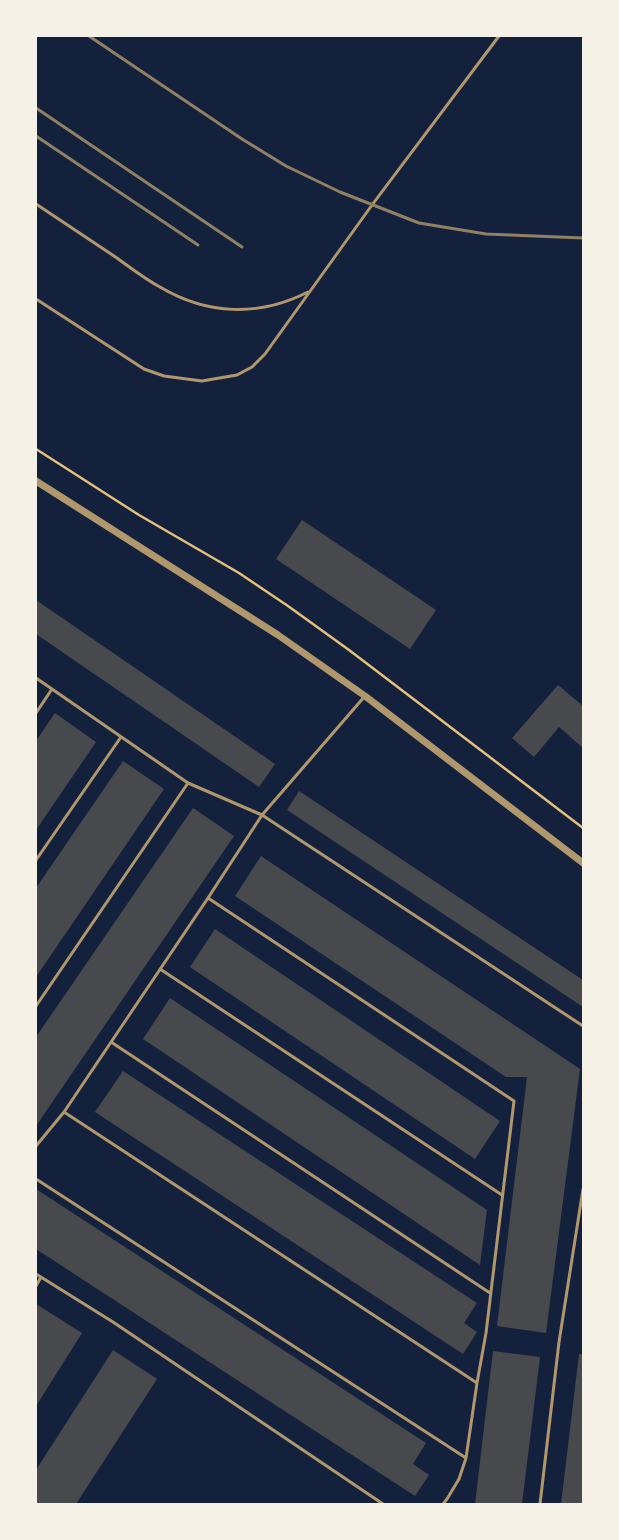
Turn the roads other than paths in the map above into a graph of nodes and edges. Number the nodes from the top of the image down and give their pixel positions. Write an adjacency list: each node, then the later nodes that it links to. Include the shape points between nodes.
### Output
1 (499, 36): 3 (lane, via 372,204)
2 (36, 204): 3 (lane, via 160,287 190,302 214,308 244,310 268,307)
3 (310, 292): 4 (lane, via 265,354 252,366 237,375 202,381 164,376 144,369)
4 (36, 298)
5 (36, 481): 8 (street, via 278,635)
6 (36, 678): 7 (lane)
7 (52, 689): 9 (lane); 10 (lane)
8 (365, 696): 12 (lane); 14 (street)
9 (36, 713)
10 (121, 737): 11 (lane); 13 (lane)
11 (188, 783): 12 (lane); 17 (lane)
12 (262, 815): 15 (lane); 18 (lane)
13 (36, 860)
14 (583, 863)
15 (208, 898): 16 (lane); 24 (lane, via 514,1101)
16 (160, 969): 19 (lane); 24 (lane)
17 (36, 1006)
18 (583, 1026)
19 (111, 1042): 20 (lane); 28 (lane)
20 (64, 1112): 21 (lane); 29 (lane)
21 (36, 1146)
22 (36, 1179): 30 (lane)
23 (583, 1189): 33 (lane, via 559,1342)
24 (502, 1195): 28 (lane)
25 (36, 1274): 26 (lane)
26 (41, 1278): 27 (lane); 31 (lane, via 113,1322)
27 (36, 1286)
28 (490, 1292): 29 (lane)
29 (477, 1382): 30 (lane)
30 (466, 1458): 32 (lane, via 458,1479)
31 (383, 1504)
32 (443, 1504)
33 (540, 1504)

